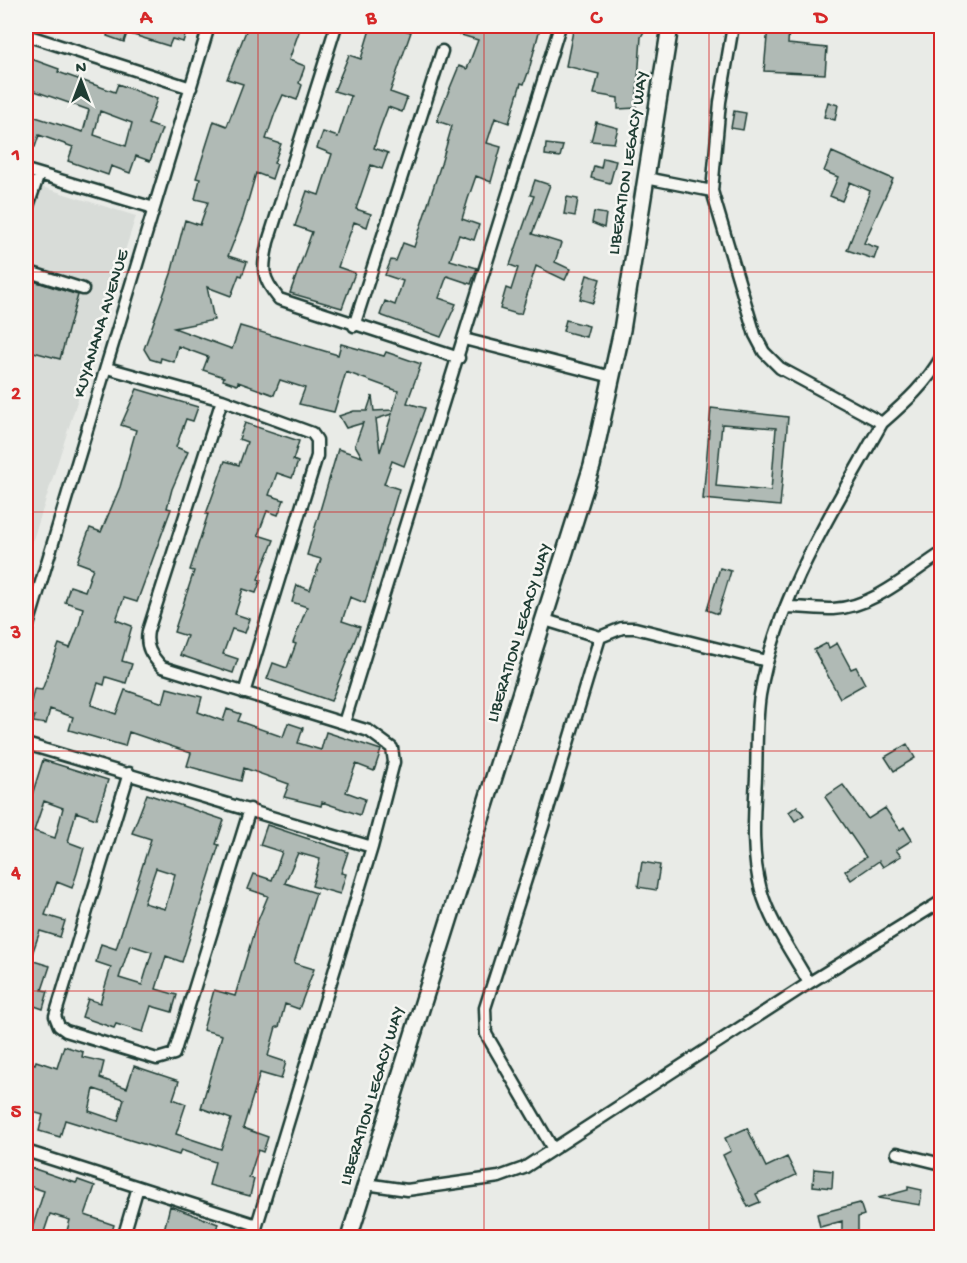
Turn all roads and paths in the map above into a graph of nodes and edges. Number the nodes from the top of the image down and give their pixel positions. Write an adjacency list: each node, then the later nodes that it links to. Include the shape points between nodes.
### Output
1 (209, 26): 8 (street, KUYANANA AVENUE)
2 (336, 26): 17 (street, via 262,268 267,285 279,299)
3 (560, 26): 18 (street)
4 (670, 26): 11 (main road, LIBERATION LEGACY WAY)
5 (733, 26): 12 (street, via 717,123)
6 (26, 35): 8 (street)
7 (442, 51): 17 (street)
8 (191, 88): 13 (street, KUYANANA AVENUE)
9 (26, 170): 10 (street)
10 (39, 174): 13 (street); 14 (street)
11 (646, 178): 12 (street); 22 (main road, LIBERATION LEGACY WAY)
12 (712, 191): 24 (street, via 733,268 764,352 780,368)
13 (154, 208): 21 (street, KUYANANA AVENUE)
14 (26, 212)
15 (26, 271): 16 (street)
16 (83, 289)
17 (354, 326): 20 (street)
18 (464, 339): 20 (street); 22 (street)
19 (942, 356): 24 (street, via 910,398)
20 (459, 358): 32 (street)
21 (107, 368): 23 (street); 28 (street, KUYANANA AVENUE)
22 (612, 377): 27 (main road, LIBERATION LEGACY WAY, via 592,466)
23 (222, 400): 31 (street, via 312,434 318,447); 31 (street, via 146,642 150,654 162,667)
24 (882, 423): 26 (street, via 805,561)
25 (942, 553): 26 (street, via 887,590 851,606)
26 (786, 607): 30 (street)
27 (545, 620): 29 (street); 43 (main road, LIBERATION LEGACY WAY)
28 (26, 632)
29 (600, 637): 30 (street, via 622,628 635,628); 39 (street, via 483,1022 486,1034)
30 (767, 661): 38 (street, via 757,724 753,832 756,864 761,892 773,919)
31 (244, 693): 32 (street)
32 (344, 723): 36 (street, via 369,731 392,748 393,775)
33 (26, 744): 34 (street)
34 (129, 773): 35 (street); 35 (street, via 55,1016 66,1032 157,1059 174,1054)
35 (250, 810): 36 (street)
36 (372, 847): 45 (street)
37 (942, 901): 38 (street)
38 (809, 983): 39 (street)
39 (553, 1149): 43 (street, via 524,1168 499,1177 407,1190)
40 (26, 1151): 44 (street)
41 (897, 1153): 42 (street)
42 (942, 1164)
43 (366, 1184): 48 (main road, LIBERATION LEGACY WAY)
44 (138, 1187): 45 (street); 46 (street)
45 (257, 1225): 47 (street)
46 (123, 1238)
47 (253, 1238)
48 (349, 1238)

